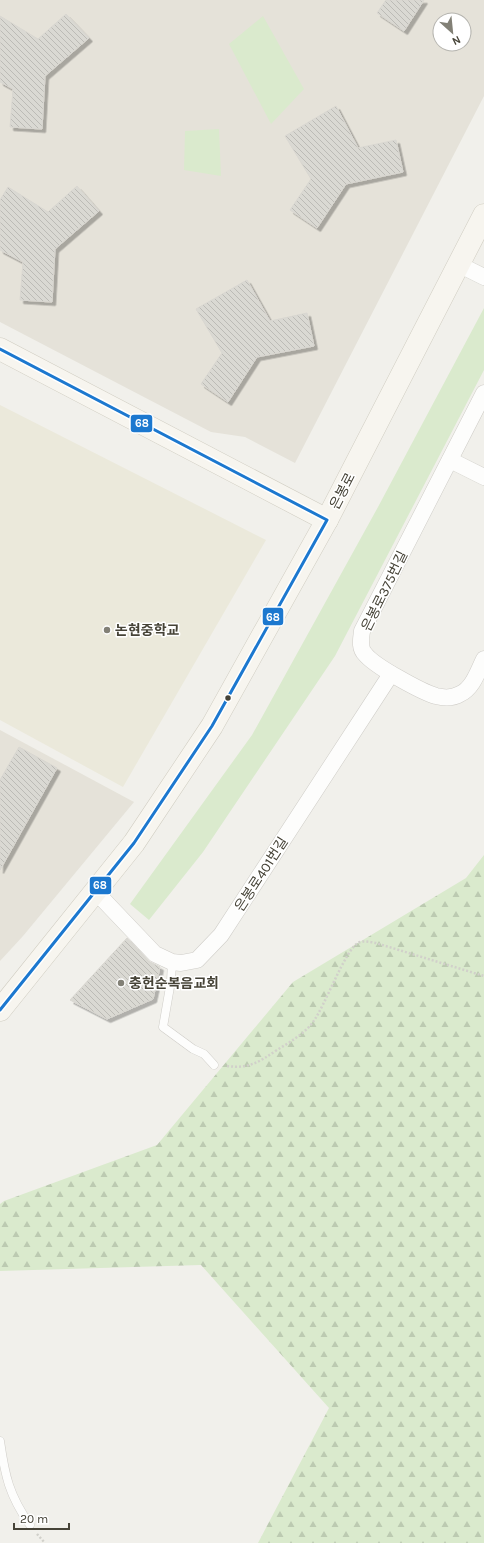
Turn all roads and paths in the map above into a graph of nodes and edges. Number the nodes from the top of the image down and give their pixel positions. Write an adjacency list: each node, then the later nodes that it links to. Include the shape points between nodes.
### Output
1 (484, 215): 2 (main road, 은봉로)
2 (458, 264): 3 (street); 8 (main road, 은봉로)
3 (484, 277)
4 (0, 349): 8 (main road)
5 (484, 394): 6 (street, 은봉로375번길)
6 (450, 460): 7 (street); 10 (street, 은봉로375번길, via 362,631 360,644 364,654)
7 (484, 477)
8 (327, 520): 11 (main road, 은봉로, via 212,726 134,843)
9 (484, 659): 10 (street, 은봉로375번길, via 469,688 448,698 435,696)
10 (391, 674): 12 (street, 은봉로401번길, via 221,935 197,960)
11 (95, 891): 12 (street, 은봉로401번길, via 155,954); 14 (main road, 은봉로)
12 (172, 962): 15 (lane, via 163,1027 204,1054)
13 (484, 976): 15 (path, via 376,943 359,942 347,956 320,1011 308,1027 260,1062 234,1067)
14 (0, 1010)
15 (214, 1065)
16 (0, 1441): 17 (lane, via 5,1476 18,1509)
17 (30, 1525)

